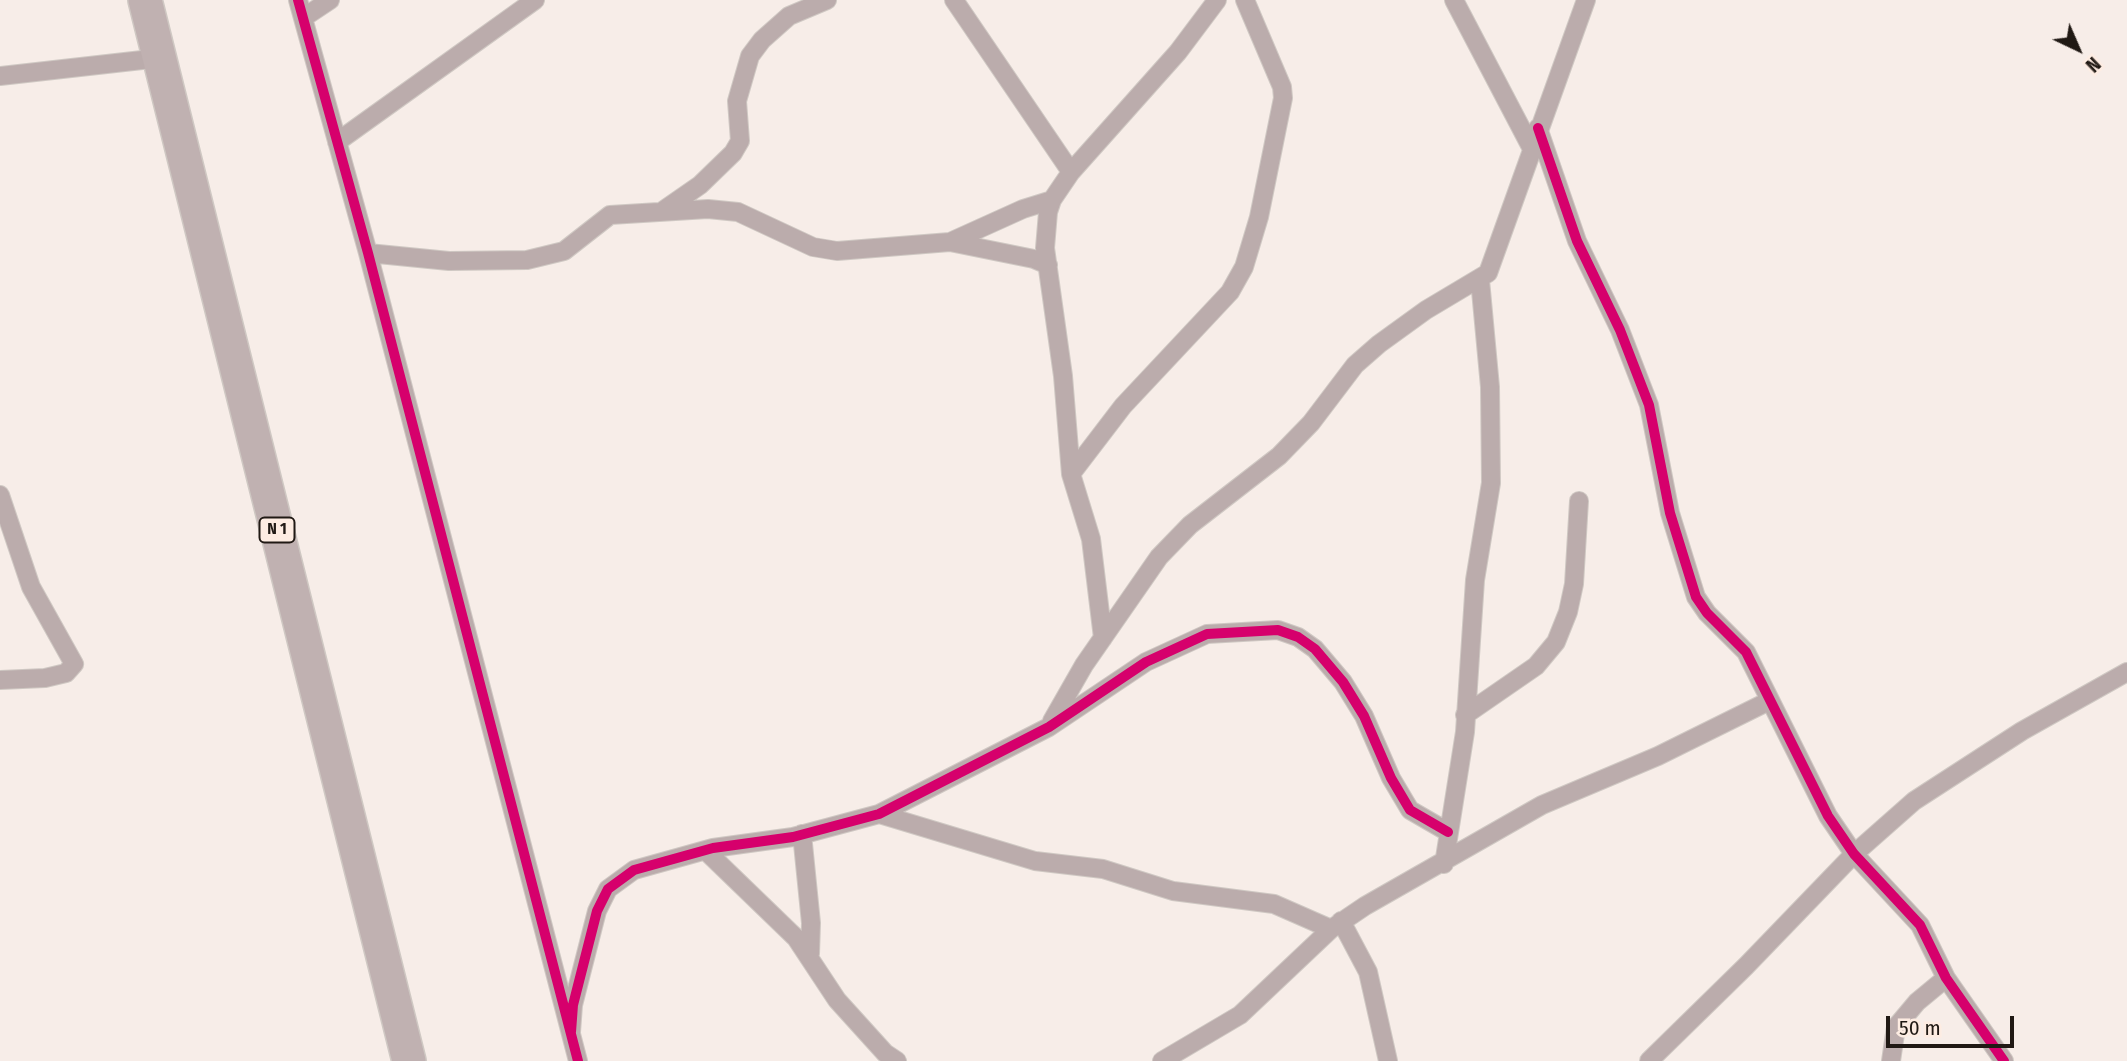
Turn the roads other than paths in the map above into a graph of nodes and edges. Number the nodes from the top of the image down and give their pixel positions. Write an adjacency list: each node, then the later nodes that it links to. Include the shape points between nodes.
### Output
1 (145, 0): 12 (highway, N 1)
2 (298, 0): 11 (street)
3 (330, 0): 11 (street)
4 (535, 0): 15 (street)
5 (827, 0): 19 (street, via 789,16 762,40 750,56 737,101 740,141 700,185)
6 (954, 0): 17 (street)
7 (1217, 0): 17 (street, via 1178,52)
8 (1245, 0): 24 (street, via 1283,98 1259,218 1244,267 1230,292 1124,406)
9 (1454, 0): 16 (street)
10 (1586, 0): 14 (street)
11 (303, 18): 15 (street)
12 (160, 58): 13 (street); 44 (highway, N 1)
13 (0, 76)
14 (1538, 128): 16 (street); 30 (street, via 1577,241 1620,330 1649,405 1687,576 1707,613 1746,652)
15 (337, 142): 21 (street)
16 (1531, 147): 23 (street, via 1488,273)
17 (1071, 172): 18 (street)
18 (1052, 200): 20 (street); 22 (street, via 1045,248)
19 (664, 210): 20 (street, via 738,212 813,247 837,251); 21 (street, via 610,215 564,251 527,260 449,261)
20 (950, 242): 22 (street)
21 (368, 253): 42 (street)
22 (1048, 265): 24 (street)
23 (1480, 281): 27 (street, via 1426,310 1354,365 1311,423 1279,456 1190,525 1159,557); 31 (street, via 1490,387 1491,483 1475,580)
24 (1071, 474): 27 (street, via 1091,539)
25 (0, 495): 29 (street, via 31,587 74,664 66,673 45,678)
26 (1579, 501): 31 (street, via 1574,584 1556,642 1536,666)
27 (1103, 638): 32 (street)
28 (2127, 672): 37 (street, via 2022,731 1925,794)
29 (0, 680)
30 (1769, 701): 37 (street, via 1828,816); 38 (street, via 1658,756 1542,805)
31 (1465, 715): 34 (street)
32 (1049, 727): 33 (street); 34 (street, via 1146,662 1207,634 1278,630 1315,649 1343,682 1410,810)
33 (879, 814): 35 (street); 39 (street, via 1035,861 1103,869 1173,891 1274,904)
34 (1448, 832): 38 (street)
35 (802, 834): 36 (street); 40 (street)
36 (706, 851): 40 (street); 42 (street, via 634,870 608,889 586,951)
37 (1854, 854): 41 (street, via 1920,925); 48 (street)
38 (1444, 864): 39 (street)
39 (1336, 925): 46 (street, via 1241,1015); 47 (street, via 1368,972)
40 (810, 954): 43 (street, via 837,1000)
41 (1946, 978): 49 (street, via 1896,1027); 50 (street)
42 (570, 1031): 45 (street)
43 (885, 1058)
44 (406, 1060)
45 (578, 1061)
46 (1162, 1061)
47 (1388, 1061)
48 (1648, 1061)
49 (1891, 1061)
50 (2004, 1061)

